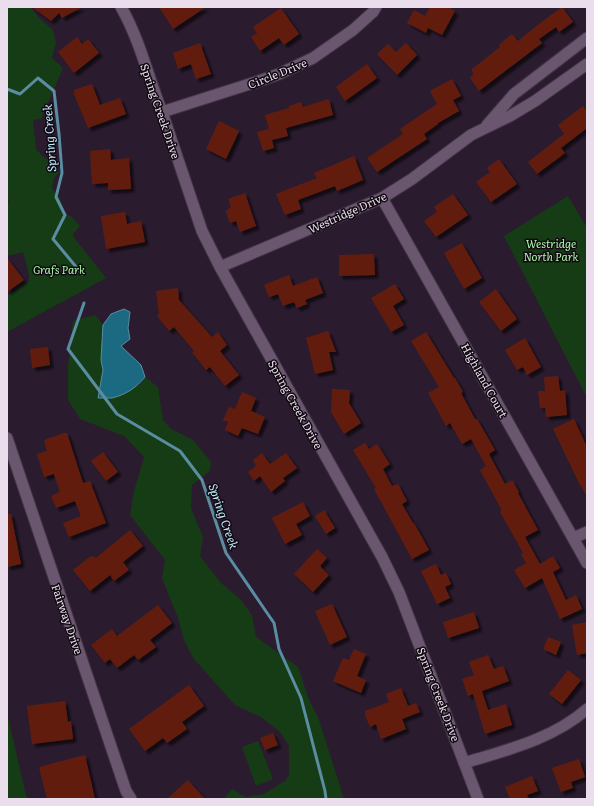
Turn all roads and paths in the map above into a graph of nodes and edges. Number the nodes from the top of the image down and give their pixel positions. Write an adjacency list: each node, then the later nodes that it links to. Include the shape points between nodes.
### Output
1 (121, 7): 5 (street, Spring Creek Drive, via 139,46)
2 (376, 7): 5 (street, Circle Drive, via 353,30 314,58 279,74)
3 (587, 38): 6 (street, Westridge Drive, via 514,94)
4 (587, 64): 6 (street, Westridge Drive, via 535,101)
5 (162, 112): 8 (street, Spring Creek Drive, via 202,231)
6 (486, 127): 7 (street, Westridge Drive)
7 (382, 198): 8 (street, Westridge Drive); 11 (street, Highland Court)
8 (220, 267): 14 (street, Spring Creek Drive, via 400,592)
9 (7, 438): 15 (street, Fairway Drive, via 126,791)
10 (587, 532): 11 (street)
11 (573, 538): 12 (street, Highland Court)
12 (587, 563)
13 (587, 709): 14 (street, via 556,730 524,744)
14 (464, 763): 16 (street, Spring Creek Drive)
15 (131, 799)
16 (478, 799)

